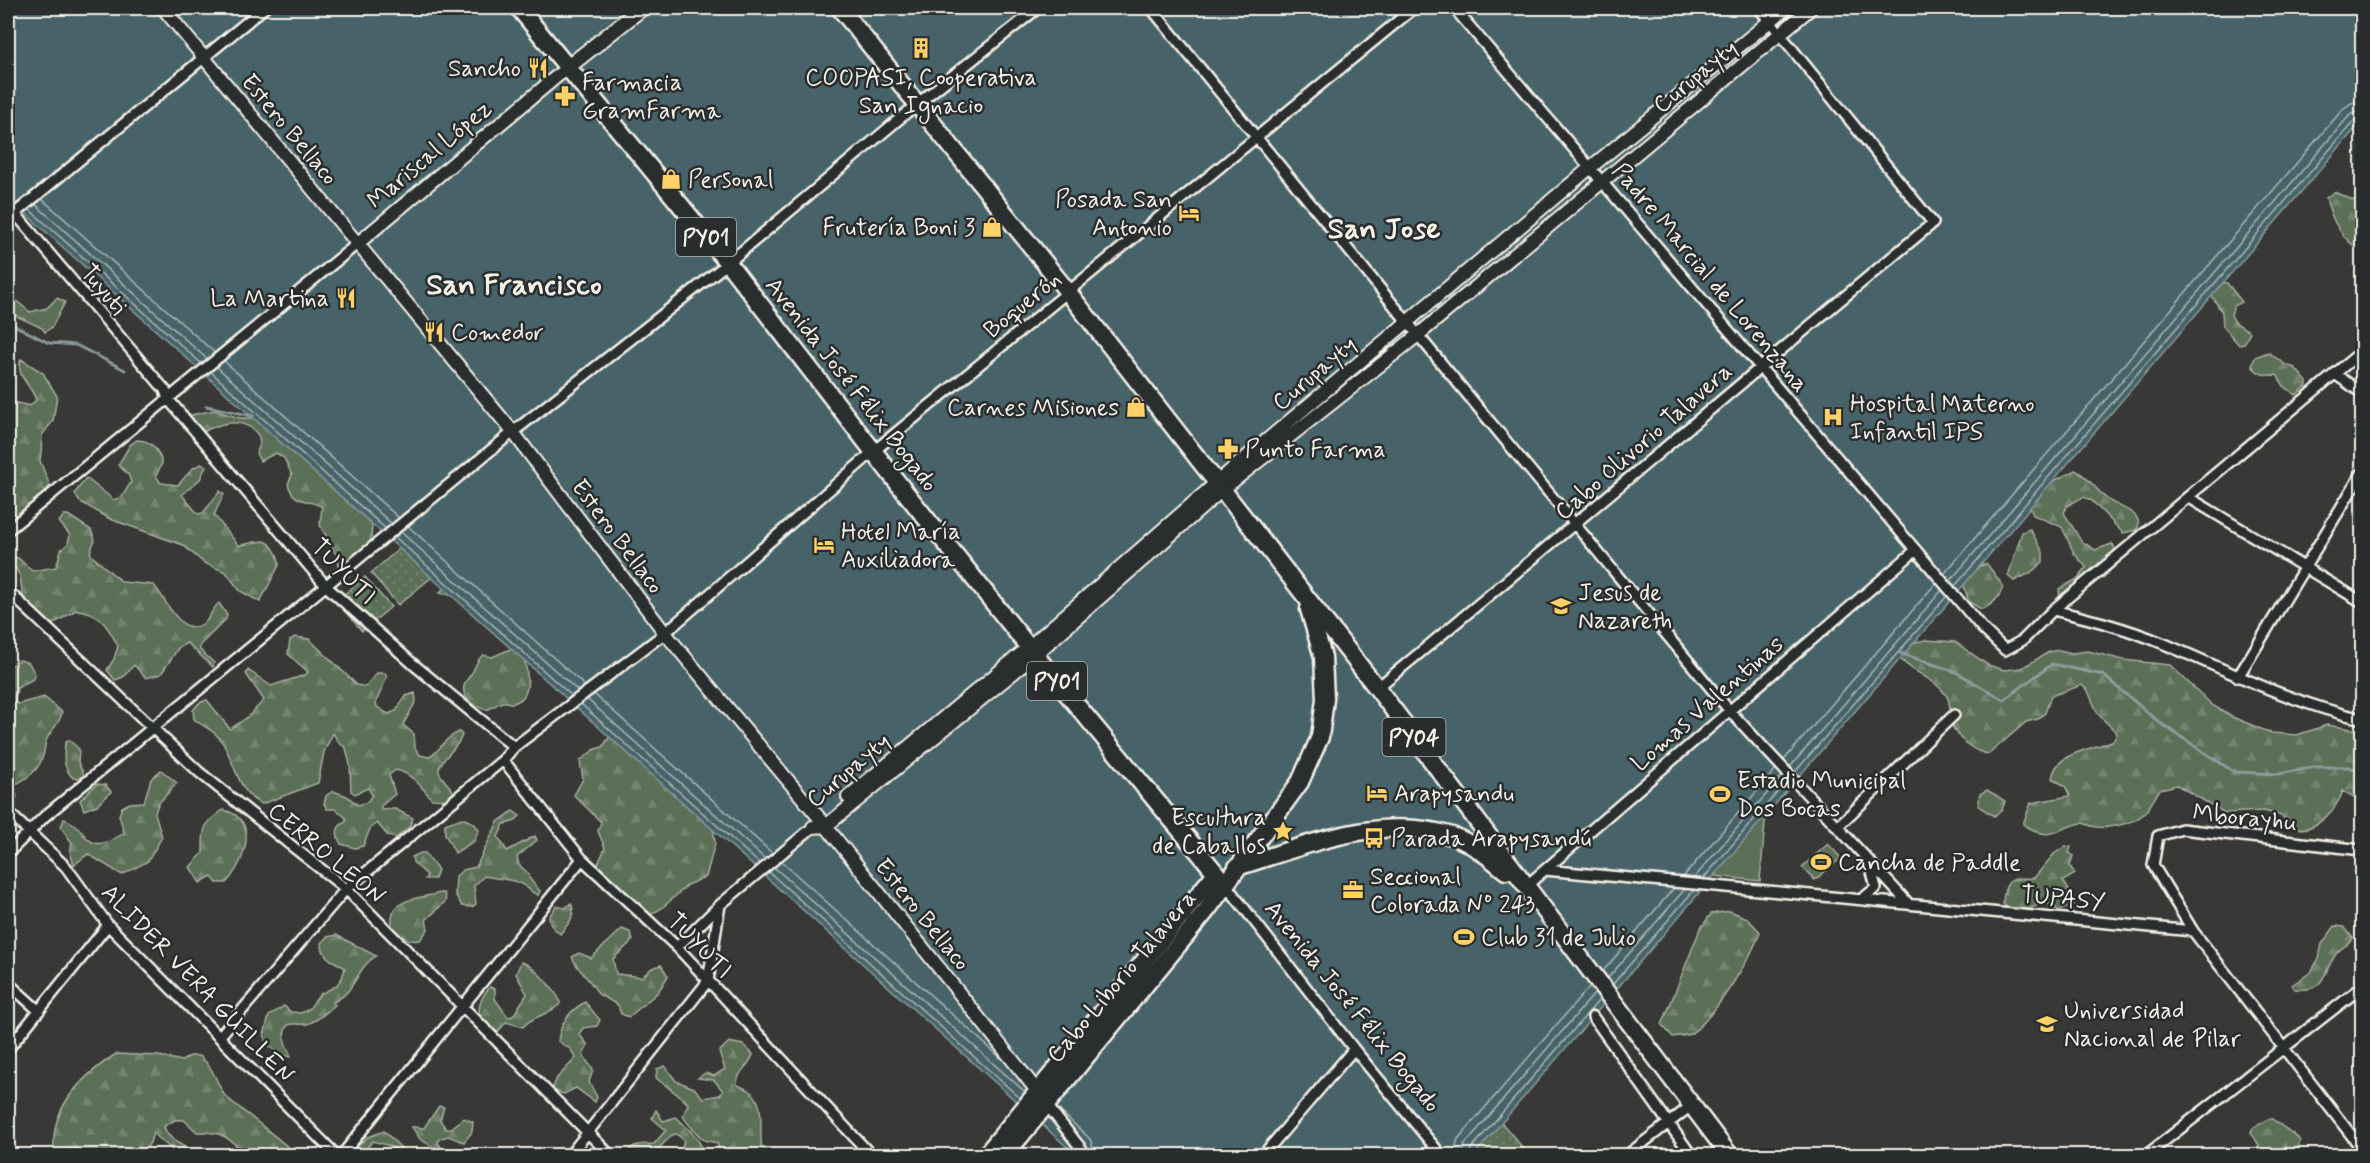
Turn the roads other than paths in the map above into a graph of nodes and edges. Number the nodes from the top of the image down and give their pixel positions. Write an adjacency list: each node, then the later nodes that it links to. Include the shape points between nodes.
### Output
1 (163, 8): 15 (street, Estero Bellaco)
2 (264, 8): 15 (street)
3 (519, 8): 16 (highway, Avenida José Félix Bogado / PY01)
4 (642, 8): 16 (main road, Mariscal López)
5 (840, 8): 17 (highway)
6 (1038, 8): 17 (street)
7 (1150, 8): 18 (street)
8 (1414, 8): 18 (street, Boquerón)
9 (1454, 8): 19 (street, Padre Marcial de Lorenzana)
10 (1759, 8): 13 (street)
11 (1786, 8): 13 (street, Curupayty)
12 (1811, 8): 14 (street, Curupayty)
13 (1770, 21): 14 (street); 19 (street, Curupayty)
14 (1780, 34): 20 (street, Curupayty); 28 (street, Cabo Olivorio Talavera, via 1933,223)
15 (203, 57): 21 (street); 22 (street, Estero Bellaco)
16 (568, 67): 22 (street, Mariscal López); 23 (highway, Avenida José Félix Bogado / PY01)
17 (917, 104): 23 (street); 24 (highway)
18 (1259, 137): 24 (street, Boquerón); 25 (street)
19 (1591, 167): 20 (street, Padre Marcial de Lorenzana); 25 (street, Curupayty)
20 (1602, 180): 26 (street, Curupayty); 28 (street, Padre Marcial de Lorenzana)
21 (10, 212): 31 (street, Tuyuti, via 165,390)
22 (357, 244): 31 (street); 32 (street, Estero Bellaco)
23 (728, 263): 32 (street); 33 (highway, Avenida José Félix Bogado / PY01)
24 (1068, 292): 33 (street, Boquerón); 35 (highway)
25 (1407, 322): 26 (street); 35 (street, Curupayty)
26 (1418, 335): 35 (street, Curupayty); 37 (street)
27 (2362, 351): 29 (street)
28 (1761, 365): 37 (street, Cabo Olivorio Talavera); 39 (street, Padre Marcial de Lorenzana)
29 (2335, 374): 30 (street); 36 (street)
30 (2362, 393)
31 (168, 399): 38 (street); 41 (street, TUYUTI)
32 (513, 432): 41 (street); 46 (street, Estero Bellaco)
33 (874, 451): 46 (street, Boquerón); 47 (highway, Avenida José Félix Bogado / PY01)
34 (2362, 473): 40 (street)
35 (1219, 486): 42 (highway); 47 (street, Curupayty)
36 (2188, 497): 40 (street); 45 (street)
37 (1577, 524): 49 (street, Cabo Olivorio Talavera); 50 (street)
38 (8, 530)
39 (1916, 550): 45 (street, Padre Marcial de Lorenzana, via 2005,650 2023,640); 50 (street, Lomas Valentinas)
40 (2307, 567): 44 (street); 48 (street)
41 (326, 586): 53 (street); 54 (street, TUYUTI)
42 (1299, 590): 49 (highway, PY04); 64 (highway, via 1312,614 1323,657 1325,699 1320,737 1300,782)
43 (8, 591): 53 (street, CERRO LEON)
44 (2362, 602)
45 (2053, 610): 48 (street, via 2111,624)
46 (662, 634): 54 (street, Boquerón); 57 (street, Estero Bellaco)
47 (1032, 651): 57 (street, Curupayty); 66 (highway, Avenida José Félix Bogado / PY01)
48 (2238, 677): 52 (street, via 2325,710)
49 (1377, 688): 67 (highway, PY04)
50 (1728, 710): 58 (street); 65 (street, Lomas Valentinas)
51 (1954, 715): 58 (street)
52 (2362, 719)
53 (152, 730): 59 (street); 68 (street, CERRO LEON)
54 (514, 747): 55 (street, Boquerón)
55 (503, 760): 62 (street, TUYUTI); 68 (street, Boquerón)
56 (8, 812): 59 (street, ALIDER VERA GUILLEN)
57 (820, 824): 71 (street); 85 (street, Estero Bellaco)
58 (1837, 827): 63 (street)
59 (29, 830): 61 (street); 72 (street, ALIDER VERA GUILLEN, via 66,867)
60 (2362, 850): 73 (street, Mborayhu, via 2182,829 2158,837 2154,865)
61 (8, 853)
62 (582, 859): 74 (street, TUYUTI); 78 (street)
63 (1868, 860): 69 (street, via 1876,888); 70 (street)
64 (1238, 867): 66 (highway); 67 (highway, via 1329,837 1391,829 1453,837 1482,852)
65 (1545, 870): 67 (street, Lomas Valentinas); 69 (street, TUPASY)
66 (1221, 879): 84 (street, Avenida José Félix Bogado); 85 (highway, Cabo Liborio Talavera)
67 (1525, 887): 86 (highway, PY04)
68 (346, 890): 78 (street, CERRO LEON); 81 (street, Boquerón)
69 (1862, 899): 70 (street, TUPASY)
70 (1908, 903): 73 (street, TUPASY)
71 (720, 905): 74 (street); 75 (street)
72 (108, 925): 79 (street); 81 (street, ALIDER VERA GUILLEN)
73 (2193, 931): 82 (street)
74 (677, 947): 75 (street, TUYUTI)
75 (708, 981): 88 (street); 93 (street, TUYUTI)
76 (8, 983): 79 (street)
77 (2362, 987): 82 (street)
78 (461, 1007): 88 (street, CERRO LEON); 90 (street)
79 (39, 1011): 83 (street)
80 (1593, 1017): 87 (street)
81 (219, 1036): 90 (street, ALIDER VERA GUILLEN)
82 (2284, 1048): 89 (street); 102 (street)
83 (8, 1049)
84 (1354, 1049): 97 (street); 98 (street, Avenida José Félix Bogado)
85 (1042, 1098): 94 (highway, Cabo Liborio Talavera); 95 (highway, Cabo Liborio Talavera); 96 (street, Estero Bellaco)
86 (1692, 1105): 87 (street); 101 (highway, PY04)
87 (1667, 1123): 99 (street); 100 (street)
88 (588, 1132): 91 (street); 92 (street, CERRO LEON)
89 (2362, 1149)
90 (339, 1155)
91 (569, 1155)
92 (611, 1155)
93 (872, 1155)
94 (985, 1155)
95 (1004, 1155)
96 (1087, 1155)
97 (1262, 1155)
98 (1442, 1155)
99 (1626, 1155)
100 (1692, 1155)
101 (1730, 1155)
102 (2145, 1155)

